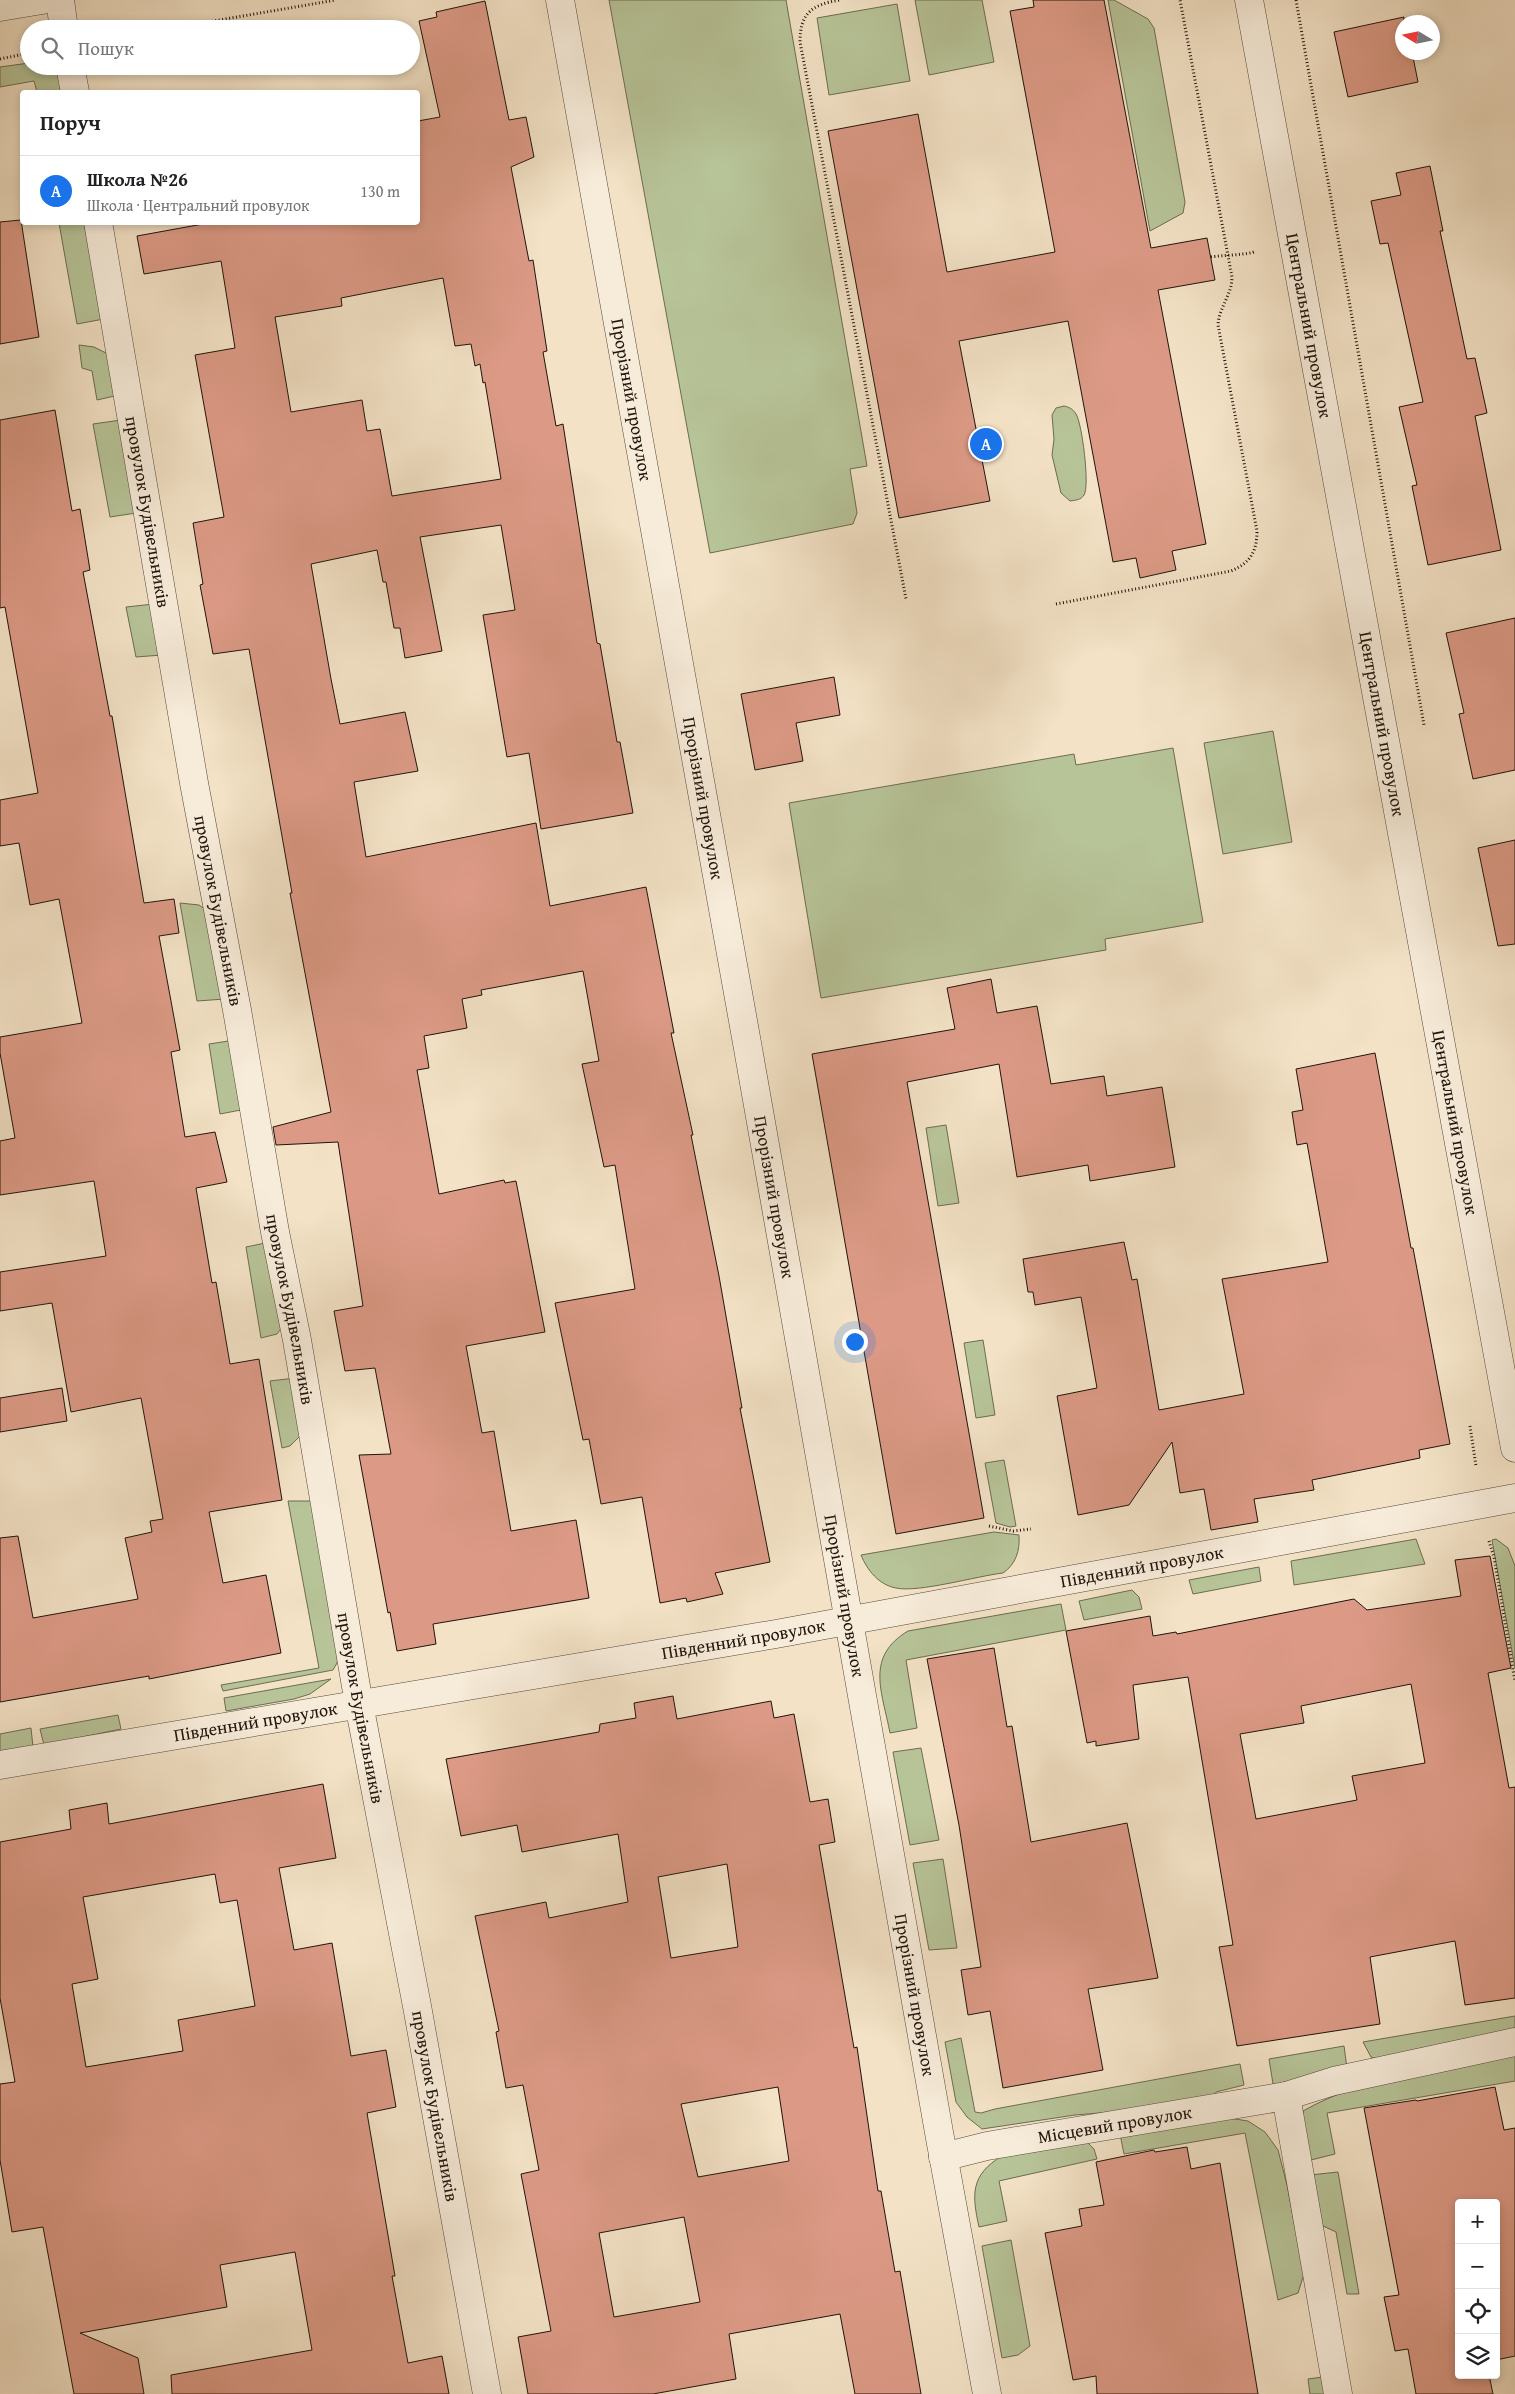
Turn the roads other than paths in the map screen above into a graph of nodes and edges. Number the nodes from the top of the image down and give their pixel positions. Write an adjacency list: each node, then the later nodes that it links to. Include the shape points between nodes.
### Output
1 (42, 0): 5 (street)
2 (60, 0): 6 (street)
3 (560, 0): 12 (street, Прорізний провулок)
4 (1249, 0): 10 (street, Центральний провулок)
5 (0, 7)
6 (63, 20)
7 (72, 75): 8 (street)
8 (75, 90)
9 (99, 225): 13 (street, провулок Будівельників, via 194,783 297,1340)
10 (1515, 1448)
11 (1515, 1498): 12 (street, Південний провулок)
12 (849, 1620): 13 (street, Південний провулок); 17 (street, Прорізний провулок)
13 (359, 1704): 14 (street, Південний провулок); 18 (street, провулок Будівельників)
14 (0, 1765)
15 (1515, 2042): 16 (street, Місцевий провулок, via 1334,2081)
16 (1286, 2096): 17 (street, Місцевий провулок, via 987,2146); 20 (street)
17 (943, 2157): 19 (street, Прорізний провулок)
18 (487, 2394)
19 (987, 2394)
20 (1338, 2394)

